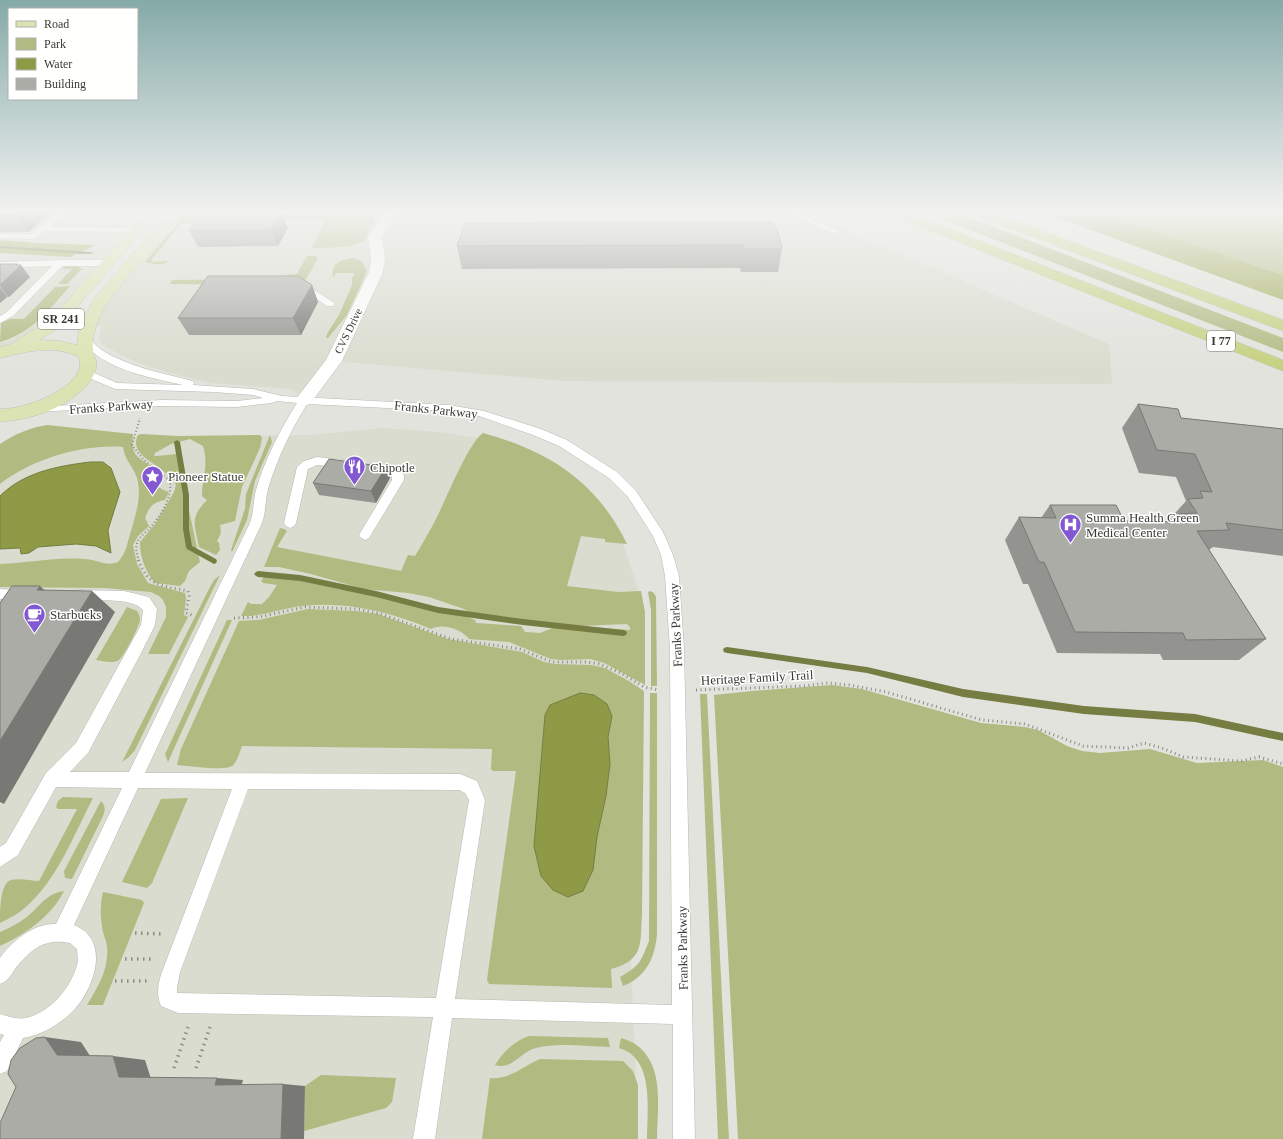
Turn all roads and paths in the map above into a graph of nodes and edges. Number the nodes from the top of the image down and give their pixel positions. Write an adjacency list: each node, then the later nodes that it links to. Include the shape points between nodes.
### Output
1 (11, 264): 8 (lane)
2 (59, 264): 11 (lane, via 10,314)
3 (107, 264): 14 (main road, SR 241, via 59,321)
4 (131, 264): 13 (main road, SR 241, via 102,299 87,328)
5 (377, 264): 19 (street, CVS Drive, via 376,272 334,361)
6 (1024, 264): 15 (highway, I 77)
7 (1118, 264): 12 (highway)
8 (0, 265)
9 (306, 288): 10 (lane)
10 (330, 304)
11 (0, 320)
12 (1283, 326)
13 (85, 346): 14 (main road, via 52,346); 16 (main road, via 89,365); 17 (lane, via 90,346 138,370)
14 (7, 351)
15 (1283, 366)
16 (86, 373): 17 (lane, Franks Parkway, via 115,386); 20 (main road, via 66,394)
17 (214, 389): 18 (lane, Franks Parkway, via 253,392)
18 (282, 398): 19 (lane, Franks Parkway); 20 (lane, Franks Parkway, via 237,404 162,403)
19 (304, 400): 31 (lane, Franks Parkway, via 448,408 480,413 563,443 613,475 632,494 649,517 667,555 675,601); 34 (lane, via 292,419 266,479 256,523)
20 (27, 412): 21 (main road); 23 (main road)
21 (0, 415)
22 (140, 417): 29 (path, via 133,448 172,485 171,493 159,513 139,539 136,552 150,582 188,591 190,596 186,613)
23 (0, 425)
24 (290, 523): 25 (lane, via 303,467 307,463 315,460 395,473 398,480)
25 (365, 535)
26 (0, 594): 27 (lane)
27 (39, 595)
28 (62, 595): 33 (lane, via 124,596 144,601 150,609 148,625 134,654 82,748)
29 (192, 615)
30 (234, 618): 31 (path, Heritage Family Trail, via 258,617 308,607 356,608 382,614 450,639 522,650 556,662 598,664 624,674 648,689)
31 (678, 690): 32 (path, Heritage Family Trail, via 828,683 849,685 886,692 982,720 1025,724 1083,746 1128,748 1144,744 1184,757 1241,761 1259,757); 46 (lane, Franks Parkway)
32 (1283, 764)
33 (52, 779): 34 (lane); 36 (lane, via 12,849)
34 (133, 780): 35 (lane); 37 (lane)
35 (243, 781): 39 (lane); 45 (lane, via 460,782 471,787 477,800)
36 (0, 858)
37 (62, 931): 42 (lane, via 31,941 16,953); 47 (lane, via 74,933 83,940 88,951 88,965 83,981 59,1011 44,1022 27,1029)
38 (135, 933): 39 (path)
39 (185, 934): 40 (lane)
40 (176, 958): 41 (path); 44 (lane)
41 (125, 959)
42 (0, 975)
43 (115, 981): 44 (path)
44 (169, 981): 45 (lane, via 168,999 178,1003)
45 (444, 1008): 46 (lane); 53 (lane)
46 (682, 1015): 54 (lane, Franks Parkway)
47 (8, 1026): 50 (lane)
48 (210, 1026): 52 (path)
49 (188, 1027): 51 (path)
50 (0, 1064)
51 (174, 1068)
52 (196, 1068)
53 (424, 1139)
54 (684, 1139)

